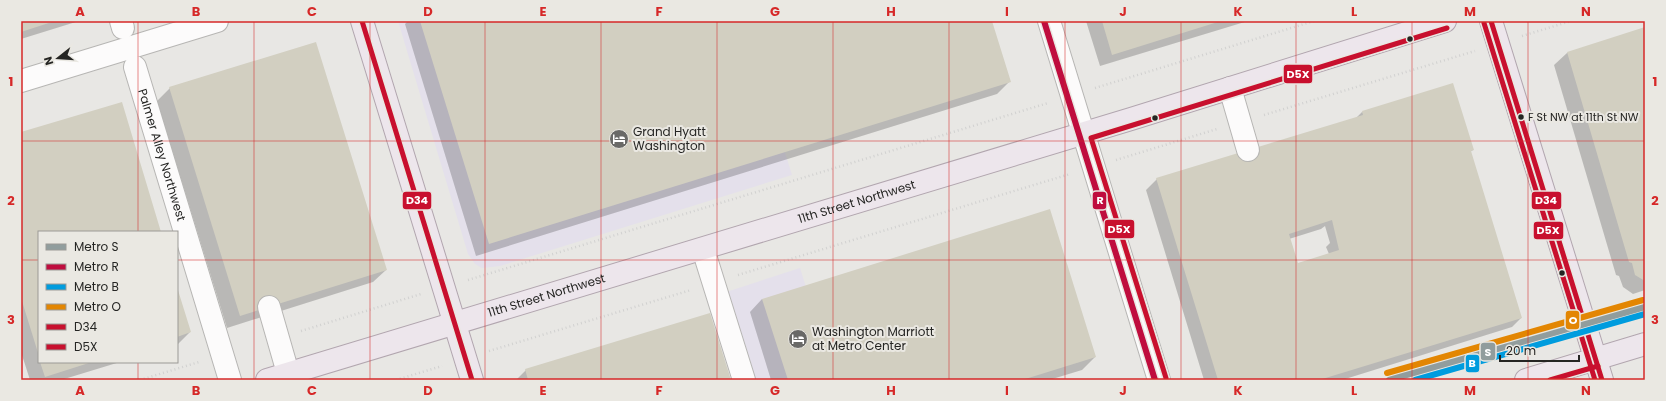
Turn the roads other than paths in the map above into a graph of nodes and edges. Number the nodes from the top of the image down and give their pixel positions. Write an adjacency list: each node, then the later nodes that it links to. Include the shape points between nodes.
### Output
1 (217, 21): 7 (street)
2 (362, 21): 13 (main road)
3 (1049, 21): 9 (street)
4 (1445, 21): 8 (main road, 11th Street Northwest)
5 (1491, 21): 15 (main road)
6 (135, 67): 17 (street, Palmer Alley Northwest)
7 (21, 81)
8 (1230, 88): 9 (main road, 11th Street Northwest); 10 (street)
9 (1082, 133): 11 (main road, 11th Street Northwest); 21 (street)
10 (1248, 150)
11 (703, 249): 13 (main road, 11th Street Northwest); 20 (street)
12 (269, 307): 16 (street)
13 (455, 323): 16 (main road, 11th Street Northwest); 19 (main road)
14 (1645, 344): 15 (main road)
15 (1596, 359): 22 (main road); 23 (main road)
16 (289, 377): 18 (main road, 11th Street Northwest)
17 (230, 380)
18 (267, 380)
19 (472, 380)
20 (744, 380)
21 (1159, 380)
22 (1526, 380)
23 (1602, 380)

